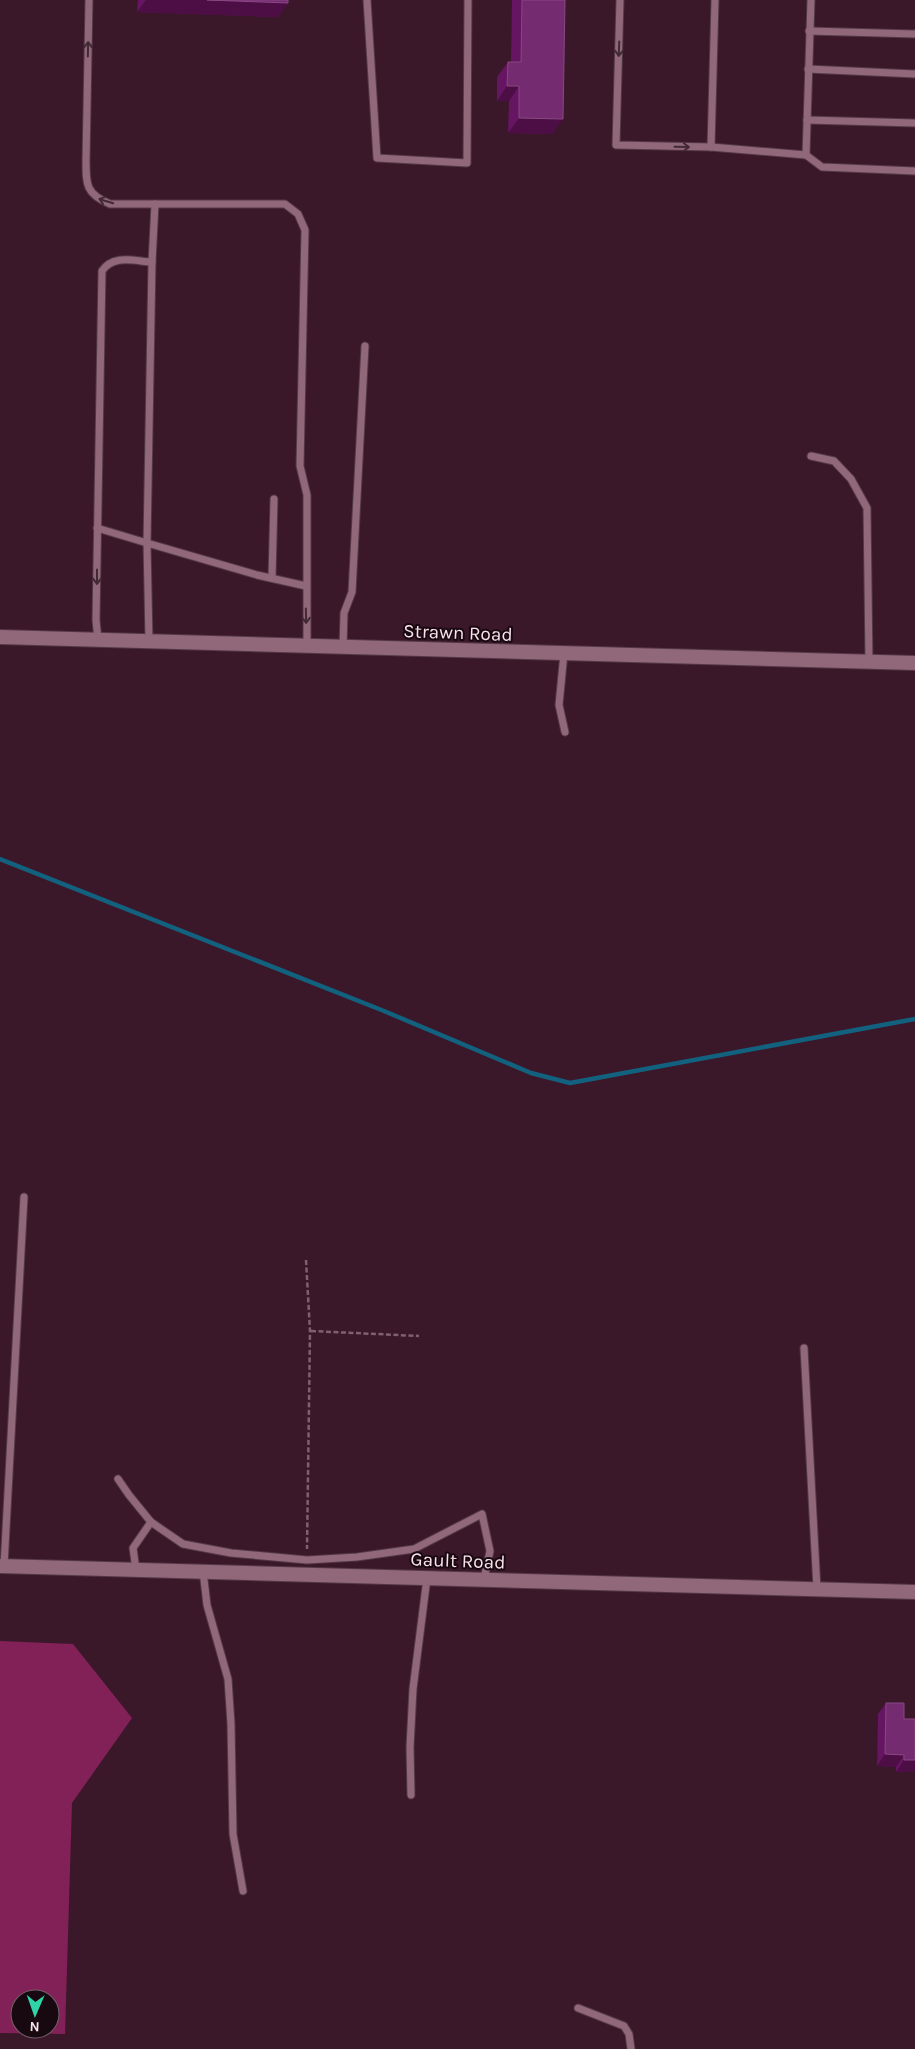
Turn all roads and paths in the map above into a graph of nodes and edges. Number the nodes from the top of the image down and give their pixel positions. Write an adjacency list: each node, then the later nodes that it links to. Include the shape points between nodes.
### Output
1 (89, 0): 16 (lane, one-way to 1, via 110,204 90,192 86,180)
2 (367, 0): 3 (lane, via 377,158 467,163)
3 (468, 0)
4 (620, 0): 13 (lane, one-way to 13, via 616,145)
5 (715, 0): 13 (lane)
6 (810, 0): 7 (lane)
7 (809, 31): 8 (lane); 9 (lane)
8 (915, 34)
9 (808, 69): 10 (lane); 11 (lane)
10 (915, 74)
11 (807, 120): 12 (lane); 14 (lane)
12 (915, 123)
13 (711, 147): 14 (lane)
14 (806, 156): 15 (lane, via 822,167)
15 (915, 171)
16 (155, 204): 17 (lane); 24 (lane, via 285,204 298,214 305,230 300,466 307,495)
17 (152, 262): 21 (lane, via 113,260 102,271); 22 (lane)
18 (365, 346): 29 (lane, via 352,592 344,614)
19 (811, 456): 31 (lane, via 834,462 851,479 867,508)
20 (274, 499): 23 (lane)
21 (98, 528): 22 (lane); 26 (lane, one-way to 26)
22 (147, 543): 23 (lane); 27 (lane)
23 (272, 578): 24 (lane)
24 (306, 586): 28 (lane, one-way to 28)
25 (0, 637): 26 (street, Strawn Road)
26 (98, 640): 27 (street, Strawn Road)
27 (149, 642): 28 (street, Strawn Road)
28 (307, 646): 29 (street, Strawn Road)
29 (343, 647): 30 (street, Strawn Road)
30 (564, 653): 31 (street, Strawn Road); 33 (lane, via 559,704)
31 (869, 662): 32 (street, Strawn Road)
32 (915, 663)
33 (565, 732)
34 (24, 1197): 42 (lane)
35 (306, 1260): 36 (path)
36 (310, 1331): 37 (path); 41 (path)
37 (419, 1336)
38 (804, 1348): 47 (lane)
39 (118, 1479): 40 (lane)
40 (151, 1522): 41 (lane, via 183,1544 231,1553); 43 (lane, via 133,1548)
41 (307, 1560): 46 (lane, via 414,1549 482,1514 490,1552)
42 (2, 1566): 43 (street, Gault Road)
43 (136, 1570): 44 (street, Gault Road)
44 (203, 1571): 45 (street, Gault Road); 50 (lane, via 207,1605 228,1679 233,1834)
45 (427, 1578): 46 (street, Gault Road); 49 (lane, via 413,1690)
46 (484, 1579): 47 (street, Gault Road)
47 (817, 1589): 48 (street, Gault Road)
48 (915, 1592)
49 (412, 1795)
50 (243, 1891)
51 (578, 2008): 52 (lane, via 624,2026)
52 (631, 2049)

